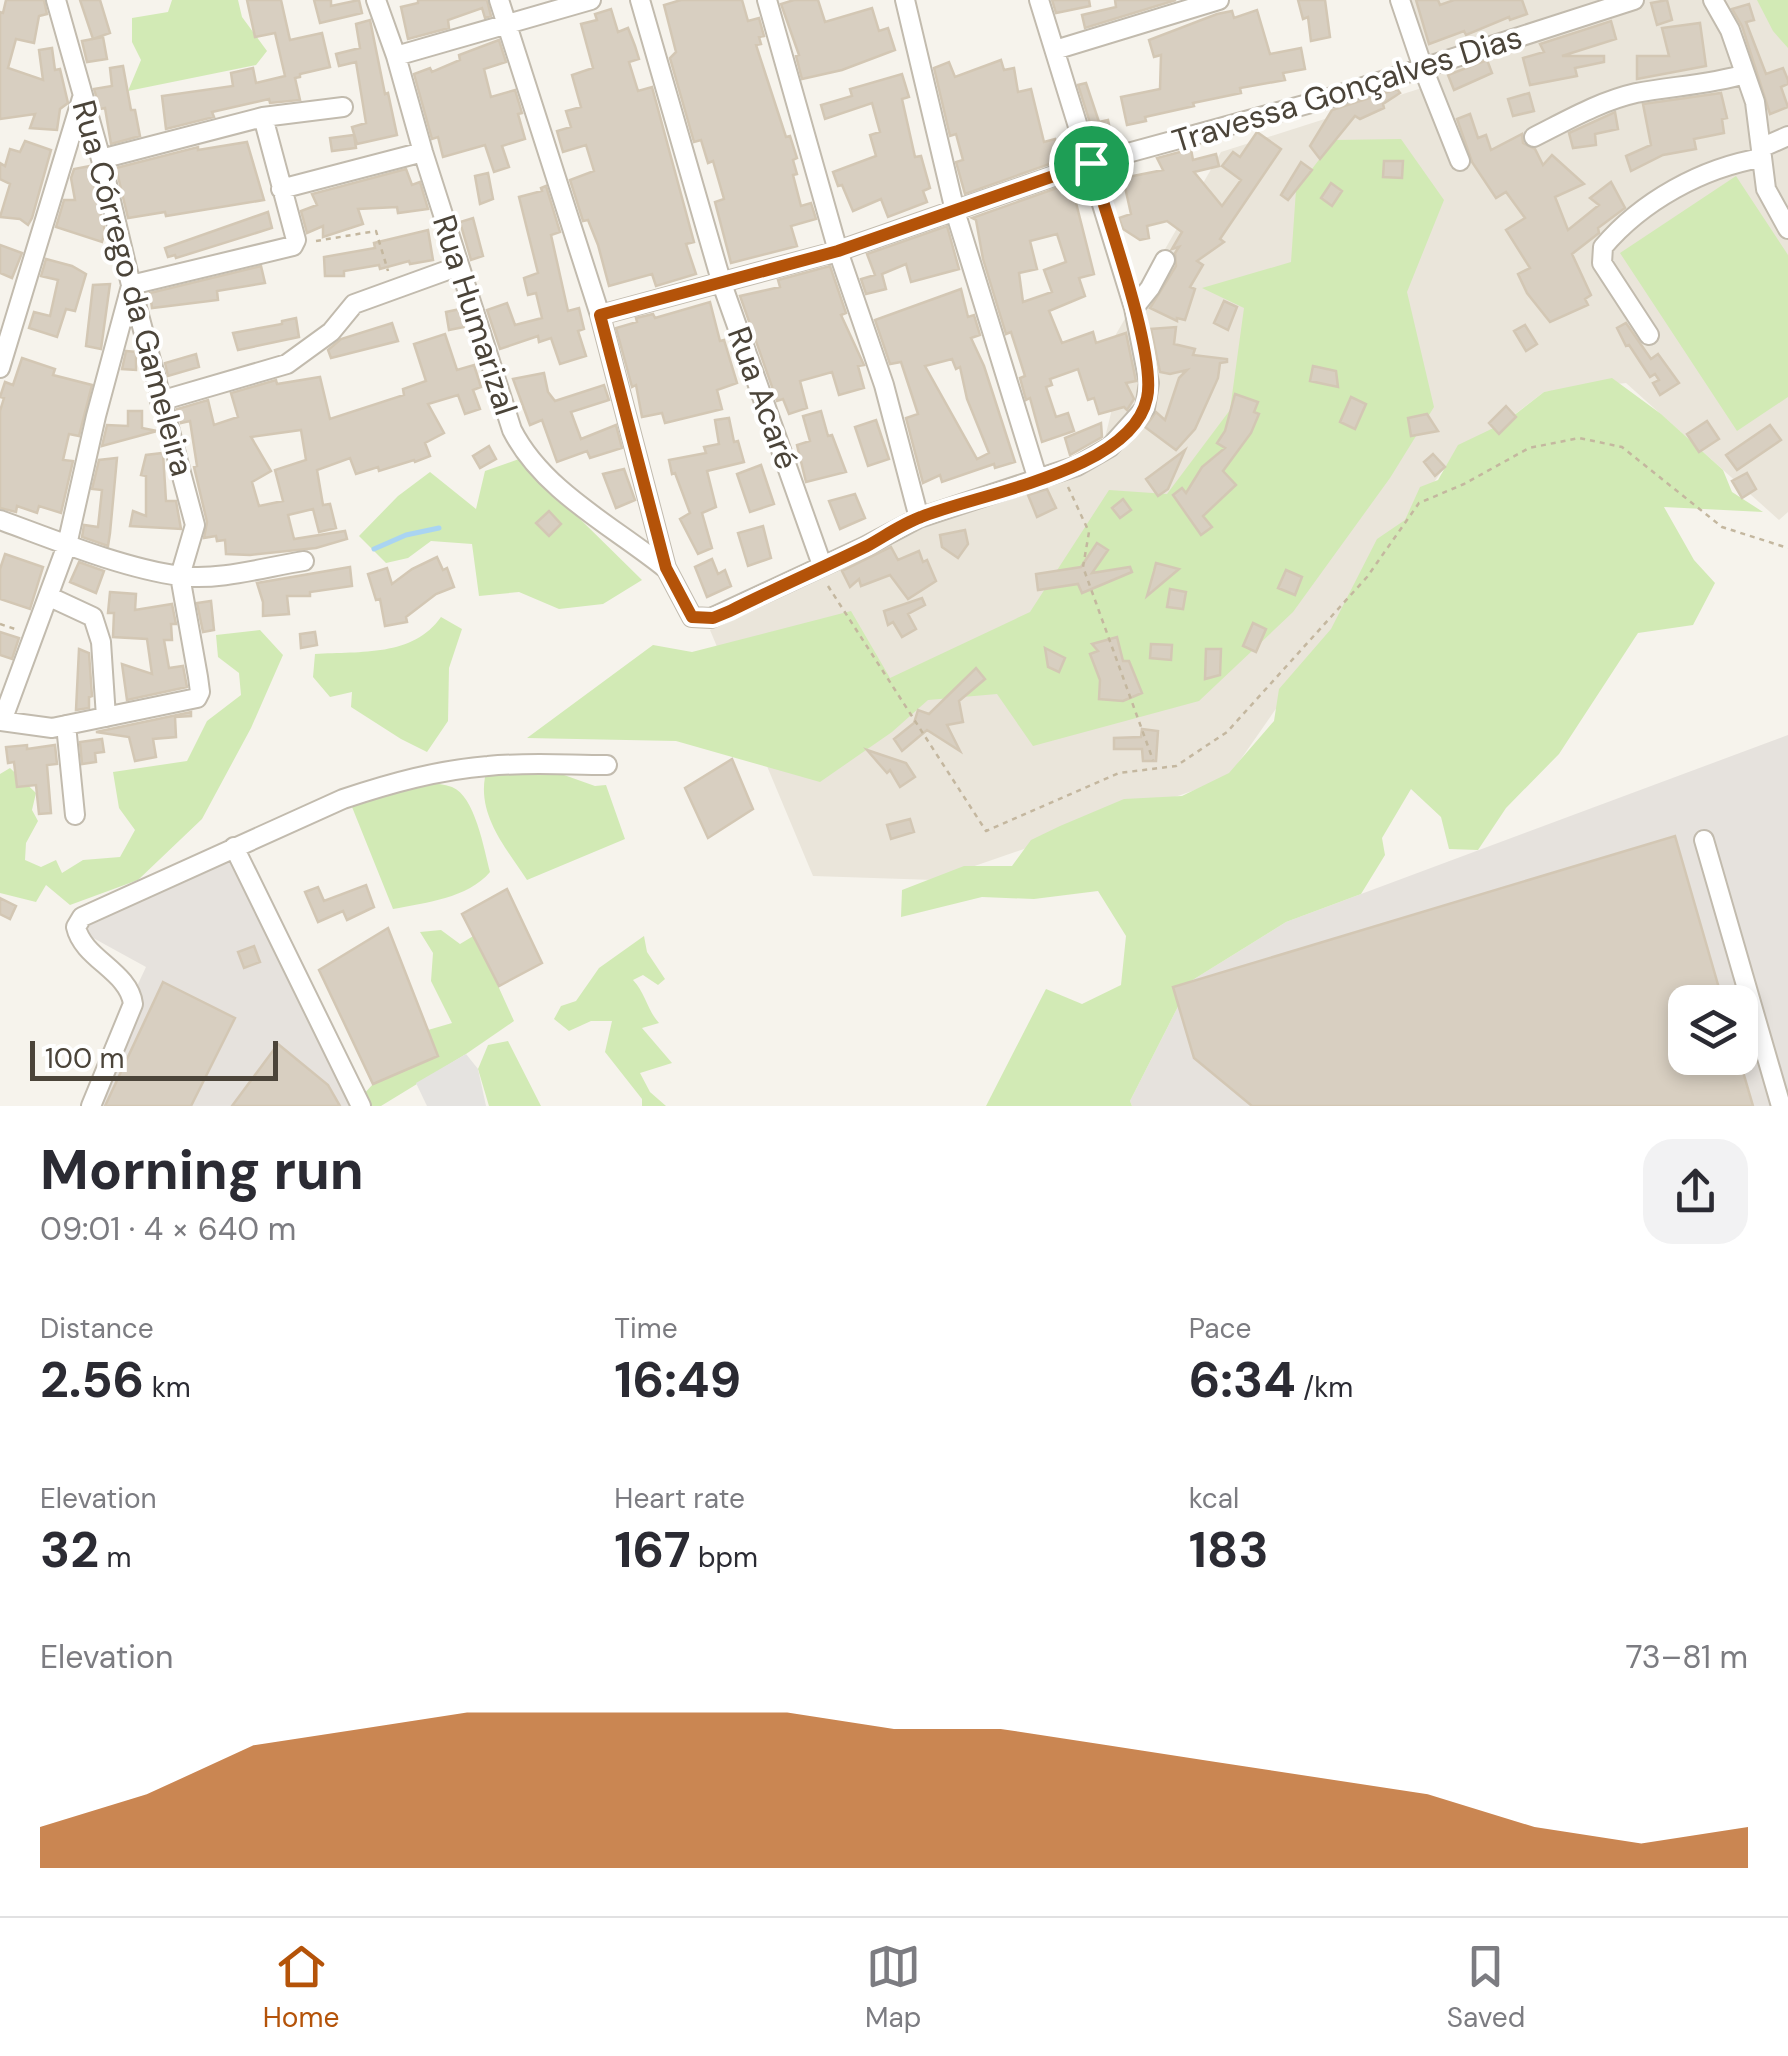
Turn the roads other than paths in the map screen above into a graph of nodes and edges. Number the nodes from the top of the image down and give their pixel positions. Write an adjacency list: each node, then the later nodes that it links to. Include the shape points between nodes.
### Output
1 (56, 0): 18 (street, Rua Córrego da Gameleira)
2 (376, 0): 15 (street, Rua Humarizal)
3 (499, 0): 13 (street)
4 (591, 0): 13 (street)
5 (640, 0): 34 (street, Rua Acaré)
6 (766, 0): 31 (street)
7 (905, 0): 29 (street)
8 (1040, 0): 14 (street)
9 (1219, 0): 14 (street)
10 (1400, 0): 16 (street)
11 (1634, 0): 16 (street, Travessa Gonçalves Dias)
12 (1713, 0): 17 (street)
13 (507, 23): 15 (street); 37 (street)
14 (1054, 50): 27 (street)
15 (396, 56): 23 (street, Rua Humarizal)
16 (1423, 68): 26 (street); 27 (street, Travessa Gonçalves Dias)
17 (1745, 74): 22 (street, via 1634,94); 24 (street)
18 (82, 97): 25 (street, Rua Córrego da Gameleira); 39 (street)
19 (343, 107): 20 (street)
20 (263, 117): 25 (street); 28 (street)
21 (1788, 136): 24 (street)
22 (1534, 137)
23 (423, 152): 28 (street); 33 (street, Rua Humarizal)
24 (1762, 152): 30 (street, via 1766,189); 38 (street, via 1698,176 1603,246 1602,263)
25 (101, 159): 35 (street, Rua Córrego da Gameleira)
26 (1460, 161)
27 (1091, 163): 29 (street, Travessa Gonçalves Dias); 36 (street)
28 (281, 189): 35 (street, via 296,240 292,246)
29 (954, 211): 31 (street, Travessa Gonçalves Dias); 41 (street)
30 (1788, 229)
31 (838, 251): 34 (street, Travessa Gonçalves Dias); 42 (street, via 884,385)
32 (1165, 260): 36 (street)
33 (459, 266): 40 (street, via 354,304 288,364); 47 (street, Rua Humarizal, via 520,446 563,492)
34 (722, 284): 37 (street, Travessa Gonçalves Dias); 46 (street, Rua Acaré)
35 (131, 286): 40 (street, Rua Córrego da Gameleira); 44 (street)
36 (1134, 308): 41 (street, via 1149,383 1145,408 1110,447)
37 (600, 315): 47 (street)
38 (1649, 335)
39 (0, 368)
40 (160, 401): 48 (street, Rua Córrego da Gameleira, via 195,525)
41 (1038, 480): 42 (street)
42 (919, 518): 46 (street)
43 (0, 520): 44 (street)
44 (67, 545): 48 (street); 49 (street)
45 (304, 561): 48 (street)
46 (820, 566): 47 (street, via 717,616 692,617)
47 (666, 568)
48 (180, 576): 50 (street, via 200,694)
49 (50, 597): 50 (street, via 92,617 101,642); 51 (street)
50 (106, 717): 52 (street)
51 (1, 721): 52 (street)
52 (66, 725): 54 (street)
53 (607, 765): 56 (street, via 492,765 424,775 343,799)
54 (75, 814)
55 (1704, 840): 59 (street)
56 (234, 847): 57 (street, via 78,922 80,939 130,990 134,1004); 58 (street)
57 (91, 1106)
58 (362, 1106)
59 (1781, 1106)

